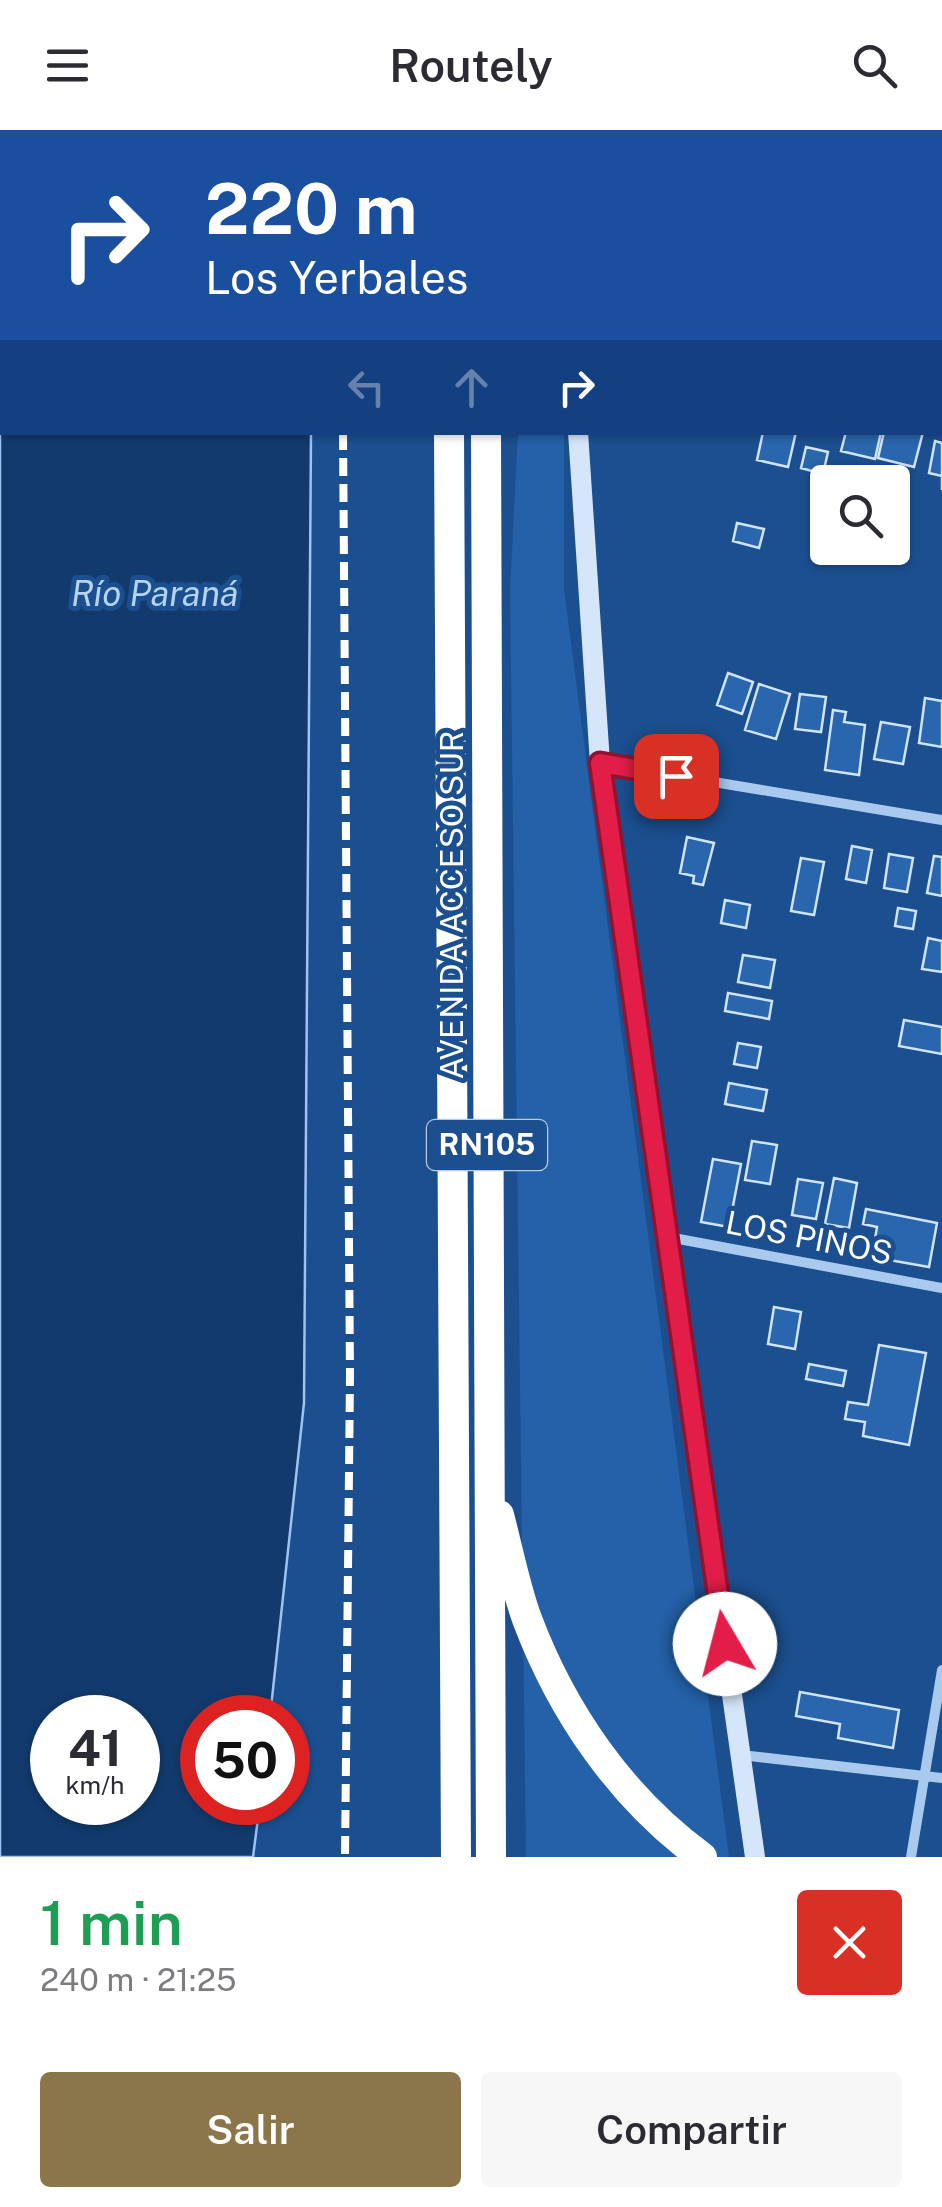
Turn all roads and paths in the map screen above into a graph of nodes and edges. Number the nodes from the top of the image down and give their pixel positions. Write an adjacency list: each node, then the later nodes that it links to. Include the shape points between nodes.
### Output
1 (448, 435): 13 (highway, AVENIDA ACCESO SUR / RN105)
2 (486, 435): 8 (highway, AVENIDA ACCESO SUR / RN105)
3 (578, 435): 4 (main road)
4 (600, 763): 5 (street); 6 (main road)
5 (942, 820)
6 (667, 1236): 7 (street, LOS PINOS); 10 (main road)
7 (942, 1288)
8 (487, 1471): 14 (highway, AVENIDA ACCESO SUR / RN105); 15 (highway, via 526,1616 555,1685 594,1748 642,1805)
9 (942, 1670): 11 (street)
10 (741, 1755): 11 (street); 16 (main road)
11 (926, 1775): 12 (street); 17 (street)
12 (942, 1778)
13 (456, 1857)
14 (491, 1857)
15 (702, 1857)
16 (754, 1857)
17 (911, 1857)

